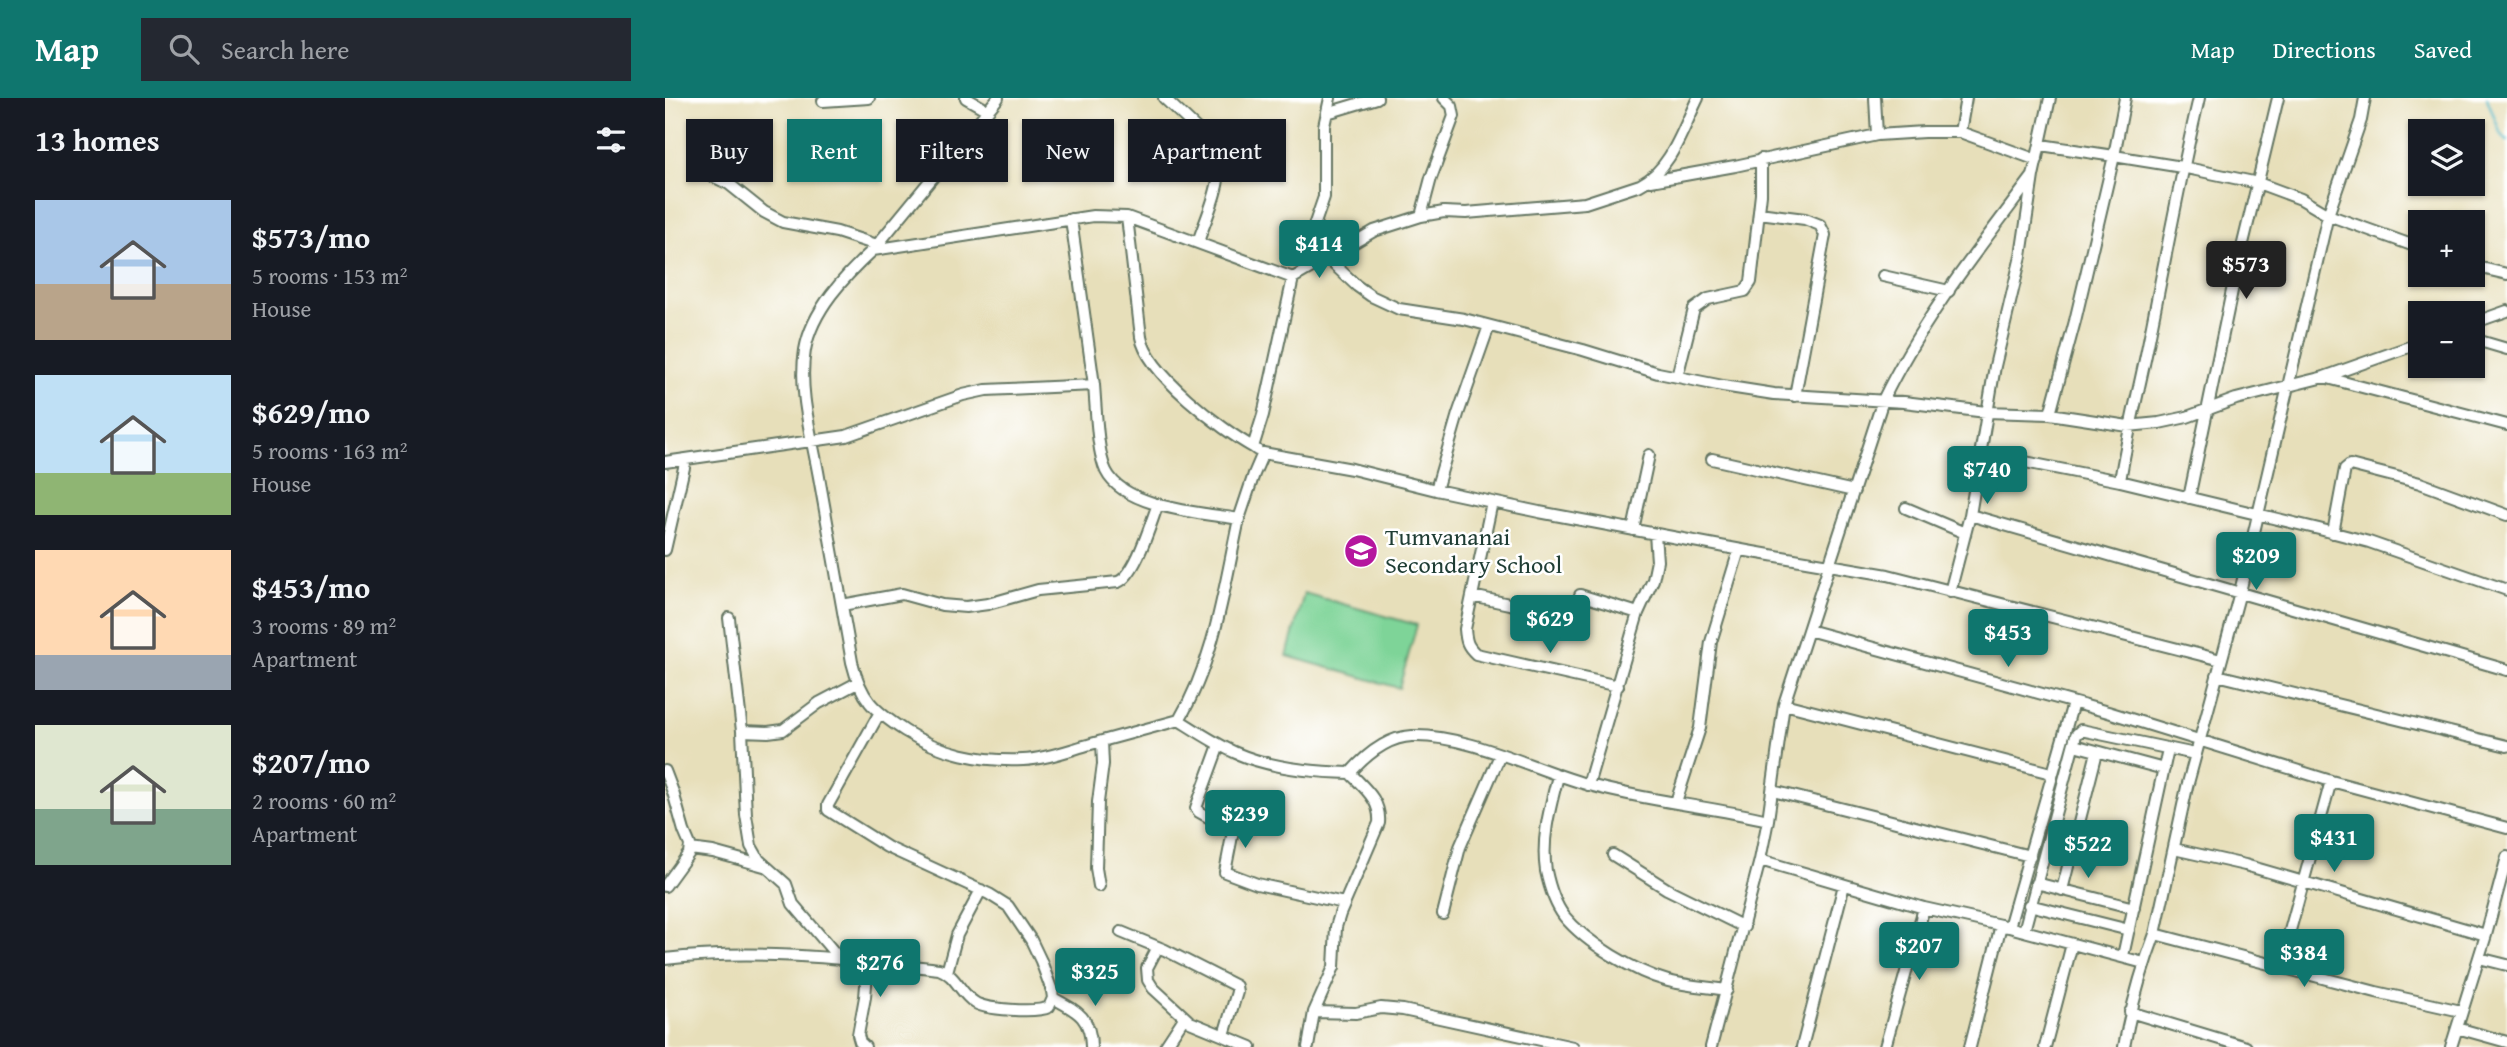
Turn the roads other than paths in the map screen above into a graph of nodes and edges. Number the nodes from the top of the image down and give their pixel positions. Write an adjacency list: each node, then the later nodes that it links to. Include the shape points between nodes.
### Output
1 (869, 98): 16 (street)
2 (966, 98): 17 (street)
3 (998, 98): 17 (street)
4 (1164, 98): 35 (street, via 1218,153 1218,180)
5 (1330, 98): 18 (street)
6 (1377, 98): 18 (street)
7 (1444, 98): 32 (street, via 1454,116)
8 (1698, 98): 27 (street, via 1663,167)
9 (1875, 98): 20 (street)
10 (1966, 98): 19 (street)
11 (2050, 98): 21 (street)
12 (2125, 98): 22 (street)
13 (2199, 98): 25 (street)
14 (2279, 98): 29 (street)
15 (2365, 98): 31 (street)
16 (823, 101)
17 (987, 110): 37 (street)
18 (1327, 113): 38 (street, via 1324,202 1314,226 1316,243)
19 (1960, 132): 20 (street); 24 (street)
20 (1877, 135): 23 (street)
21 (2041, 145): 22 (street); 24 (street)
22 (2114, 156): 25 (street); 58 (street)
23 (1761, 159): 27 (street); 30 (street)
24 (2037, 160): 26 (street)
25 (2182, 167): 29 (street); 60 (street)
26 (2033, 176): 43 (street); 57 (street, via 2021,256)
27 (1648, 181): 32 (street, via 1585,203)
28 (725, 182): 37 (street, via 783,222 837,232)
29 (2258, 183): 31 (street, via 2301,199); 56 (street)
30 (1759, 213): 50 (street, via 1750,286 1708,299 1694,309); 54 (street, via 1805,219 1820,225 1825,235)
31 (2327, 215): 36 (street); 53 (street)
32 (1421, 216): 38 (street, via 1374,231)
33 (1127, 217): 34 (street); 35 (street); 62 (street, via 1146,353 1209,418)
34 (1071, 219): 37 (street); 52 (street)
35 (1198, 242): 42 (street)
36 (2408, 244)
37 (875, 247): 61 (street, via 825,303 810,333 803,366)
38 (1326, 257): 42 (street); 46 (street, via 1357,286 1399,309)
39 (2485, 269): 40 (street)
40 (2507, 274)
41 (1883, 276): 43 (street)
42 (1293, 278): 62 (street)
43 (1949, 291): 55 (street)
44 (2507, 311): 45 (street)
45 (2485, 319)
46 (1489, 326): 50 (street); 69 (street)
47 (2485, 343): 49 (street)
48 (2408, 347): 51 (street)
49 (2507, 349)
50 (1677, 377): 54 (street)
51 (2325, 377): 53 (street); 59 (street)
52 (1094, 385): 61 (street, via 986,390 846,436); 73 (street, via 1105,470 1126,492)
53 (2289, 386): 56 (street); 77 (street)
54 (1795, 396): 55 (street)
55 (1883, 400): 57 (street); 70 (street)
56 (2209, 409): 60 (street, via 2166,422); 71 (street)
57 (1986, 412): 58 (street); 63 (street)
58 (2050, 414): 60 (street)
59 (2507, 425)
60 (2129, 426): 68 (street)
61 (812, 441): 66 (street); 91 (street)
62 (1258, 450): 69 (street); 78 (street)
63 (1980, 453): 68 (street); 75 (street)
64 (1649, 456): 79 (street)
65 (1712, 458): 70 (street)
66 (686, 459): 67 (street); 83 (street)
67 (665, 462)
68 (2120, 481): 71 (street)
69 (1436, 491): 72 (street)
70 (1854, 491): 85 (street)
71 (2189, 498): 77 (street)
72 (1492, 502): 79 (street); 90 (street)
73 (1158, 504): 78 (street); 91 (street, via 1133,565 1118,582 1048,588 965,607 902,594)
74 (1906, 508): 80 (street)
75 (1970, 515): 80 (street); 88 (street)
76 (2507, 515): 81 (street, via 2420,483 2350,465 2345,469)
77 (2259, 516): 81 (street); 88 (street)
78 (1239, 519): 104 (street, via 1208,659)
79 (1633, 530): 82 (street)
80 (1965, 533): 87 (street)
81 (2333, 533): 86 (street)
82 (1655, 534): 84 (street); 93 (street, via 1656,568)
83 (665, 550)
84 (1739, 550): 85 (street); 123 (street, via 1711,642 1700,728)
85 (1830, 565): 87 (street); 95 (street)
86 (2507, 590)
87 (1949, 592): 96 (street)
88 (2240, 593): 96 (street); 97 (street)
89 (1580, 595): 93 (street)
90 (1472, 596): 92 (street); 100 (street, via 1465,628 1466,642 1476,654)
91 (842, 605): 99 (street)
92 (1546, 612)
93 (1638, 613): 100 (street)
94 (729, 618): 105 (street)
95 (1808, 630): 101 (street); 102 (street)
96 (2221, 660): 98 (street)
97 (2507, 670)
98 (2217, 675): 106 (street); 110 (street)
99 (857, 683): 103 (street); 105 (street, via 783,730)
100 (1618, 686): 121 (street)
101 (2073, 703): 106 (street); 118 (street)
102 (1784, 704): 118 (street); 122 (street)
103 (879, 714): 107 (street, via 943,751 967,756 1024,760); 139 (street, via 828,810 887,848)
104 (1179, 720): 107 (street); 108 (street)
105 (742, 731): 132 (street, via 751,846)
106 (2199, 739): 113 (street); 120 (street)
107 (1103, 741): 137 (street)
108 (1219, 745): 117 (street, via 1272,764); 141 (street, via 1196,808 1233,831 1225,872 1257,884)
109 (2074, 745): 111 (street, via 2076,735 2087,730); 112 (street); 134 (street)
110 (2507, 746)
111 (2168, 749): 113 (street); 115 (street)
112 (2097, 751): 115 (street); 140 (street)
113 (2195, 754): 127 (street)
114 (1500, 755): 117 (street, via 1453,741 1411,736 1380,747); 119 (street); 145 (street, via 1459,848)
115 (2164, 769): 144 (street)
116 (665, 771): 126 (street)
117 (1350, 773): 141 (street, via 1374,799 1379,815)
118 (2051, 773): 129 (street)
119 (1557, 775): 121 (street); 164 (street, via 1545,860 1562,913 1620,960 1666,980)
120 (2331, 781): 125 (street); 133 (street)
121 (1588, 785): 123 (street)
122 (1773, 791): 124 (street); 129 (street)
123 (1676, 802): 124 (street)
124 (1768, 820): 131 (street)
125 (2507, 828)
126 (690, 849): 132 (street); 136 (street)
127 (2174, 849): 133 (street); 151 (street)
128 (1613, 855): 147 (street, via 1667,889)
129 (2030, 856): 146 (street)
130 (2507, 857): 138 (street)
131 (1760, 860): 135 (street); 147 (street)
132 (767, 866): 156 (street, via 786,884 793,904)
133 (2304, 882): 152 (street); 162 (street)
134 (2036, 883): 140 (street); 142 (street)
135 (1843, 885): 143 (street); 180 (street)
136 (665, 886)
137 (1099, 886)
138 (2504, 888): 152 (street)
139 (981, 890): 163 (street, via 957,934); 165 (street, via 1008,906 1021,922)
140 (2062, 890): 144 (street)
141 (1344, 903): 166 (street, via 1336,927 1334,967)
142 (2029, 905): 148 (street); 149 (street)
143 (1924, 908): 146 (street); 181 (street)
144 (2134, 908): 148 (street)
145 (1443, 914)
146 (2005, 926): 149 (street); 182 (street)
147 (1744, 927): 164 (street)
148 (2129, 930): 155 (street)
149 (2024, 931): 153 (street)
150 (1121, 932): 154 (street)
151 (2155, 934): 160 (street); 162 (street)
152 (2486, 935): 157 (street)
153 (2072, 944): 155 (street); 183 (street)
154 (1158, 947): 169 (street, via 1147,968 1148,980); 171 (street, via 1236,986)
155 (2123, 956): 160 (street)
156 (839, 958): 158 (street, via 736,953); 159 (street)
157 (2479, 958): 161 (street); 168 (street)
158 (665, 959)
159 (868, 961): 163 (street); 173 (street, via 858,1035)
160 (2144, 963): 167 (street)
161 (2507, 965)
162 (2280, 967): 168 (street)
163 (947, 972): 165 (street, via 978,1005 1037,1011 1049,1007)
164 (1727, 989): 179 (street)
165 (1053, 998): 174 (street, via 1079,1012 1091,1031)
166 (1314, 1012): 177 (street); 178 (street, via 1389,1008)
167 (2130, 1012): 184 (street); 185 (street)
168 (2461, 1012): 170 (street)
169 (1184, 1018): 171 (street); 175 (street)
170 (2457, 1028): 172 (street); 186 (street)
171 (1224, 1035): 176 (street)
172 (2507, 1042)
173 (865, 1047)
174 (1091, 1047)
175 (1165, 1047)
176 (1251, 1047)
177 (1308, 1047)
178 (1573, 1047)
179 (1711, 1047)
180 (1802, 1047)
181 (1885, 1047)
182 (1970, 1047)
183 (2045, 1047)
184 (2124, 1047)
185 (2246, 1047)
186 (2452, 1047)

